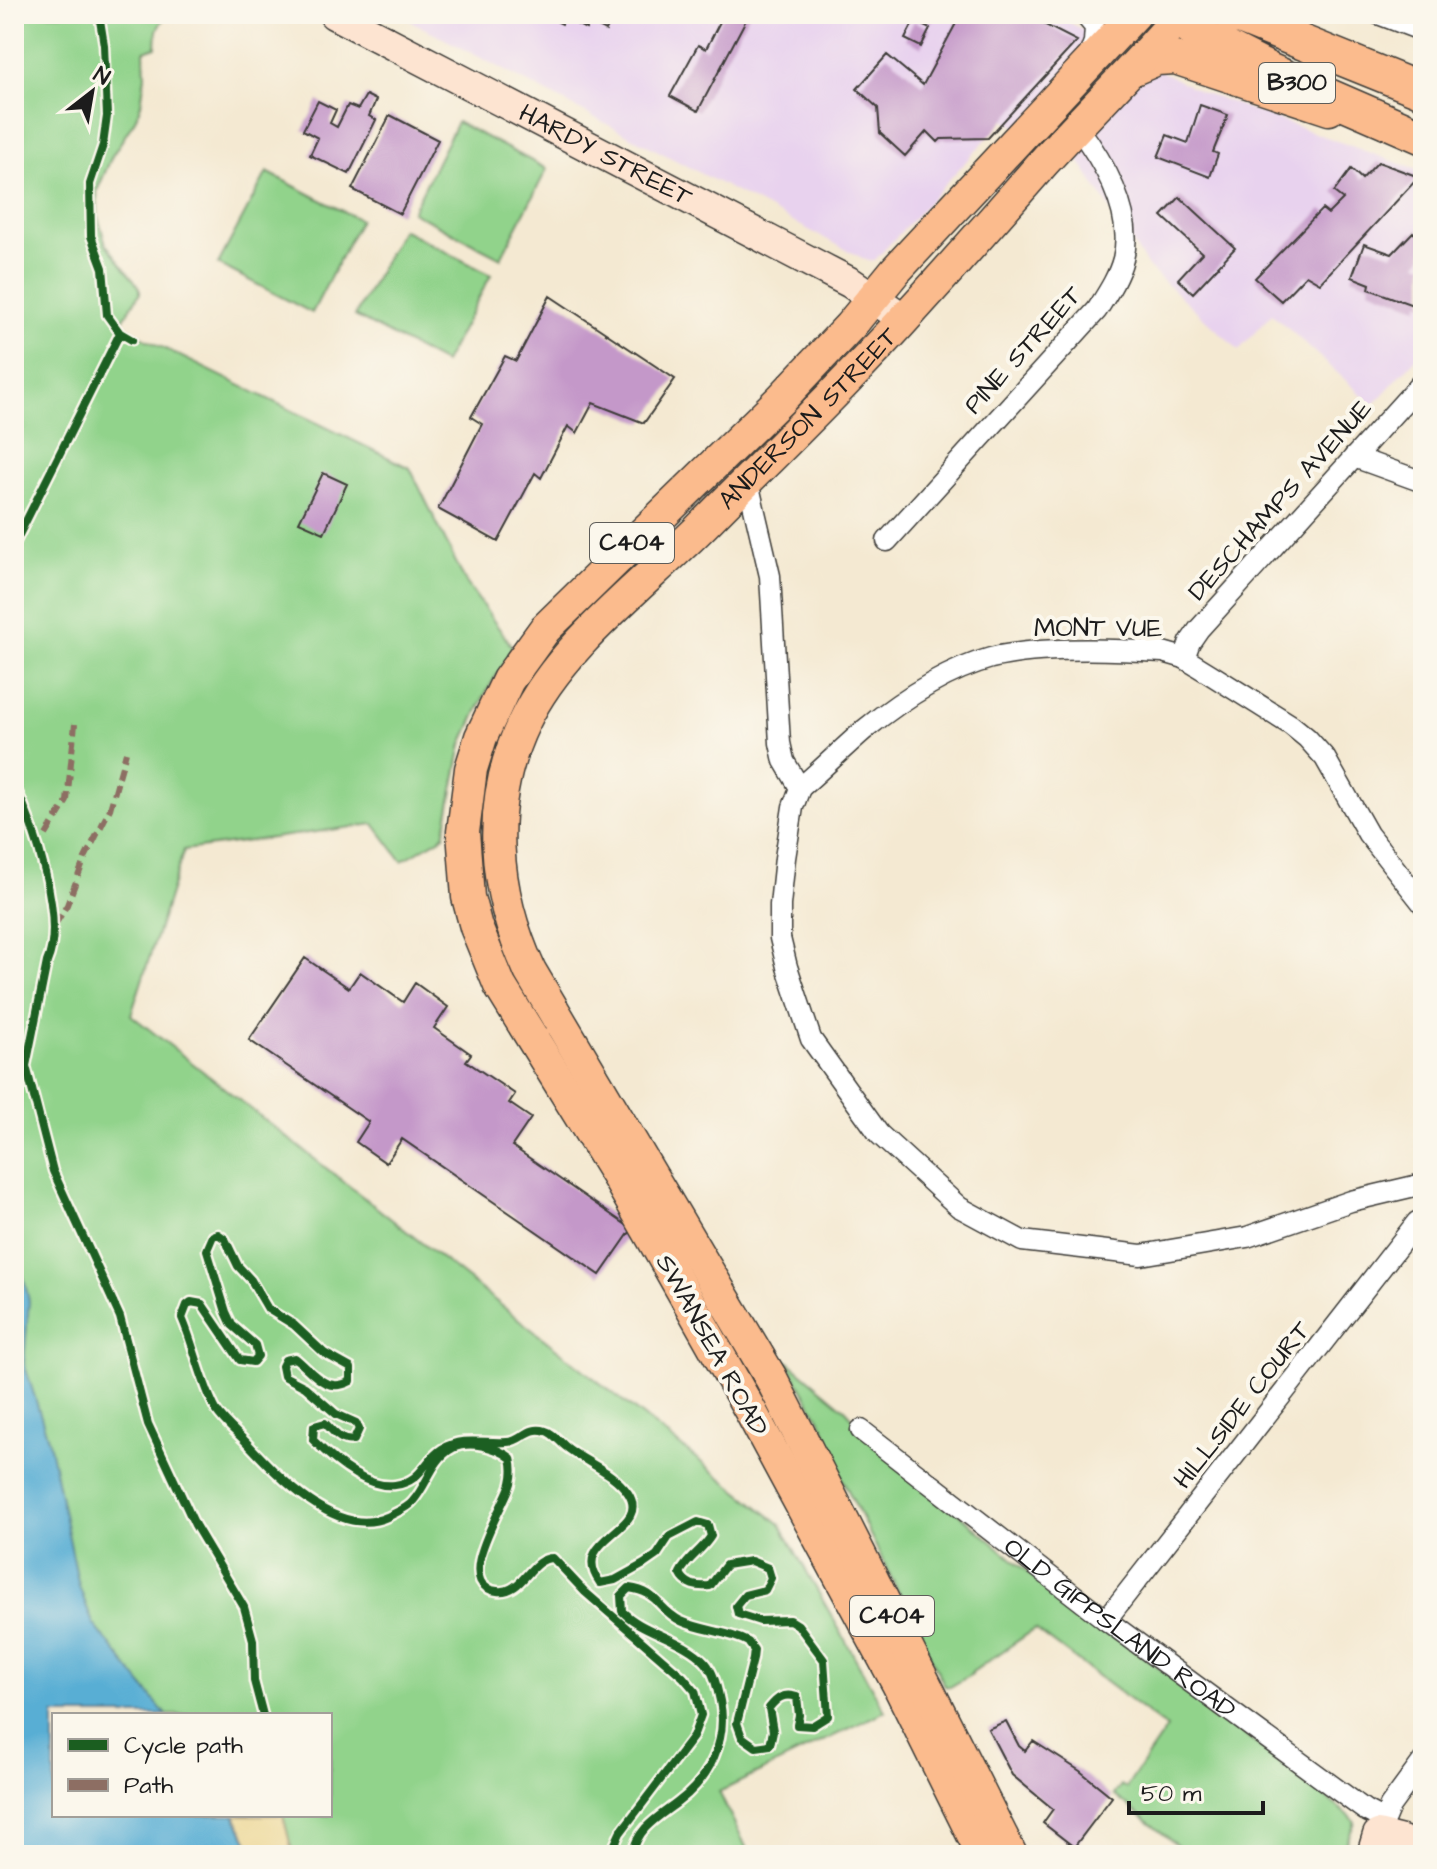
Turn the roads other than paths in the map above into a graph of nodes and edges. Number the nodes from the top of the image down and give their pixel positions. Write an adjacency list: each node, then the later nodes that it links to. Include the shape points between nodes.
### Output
1 (334, 14): 16 (main road, HARDY STREET)
2 (1084, 14): 11 (street, via 1095,27 1094,42)
3 (1135, 14): 11 (main road, ANDERSON STREET / C404)
4 (1232, 14): 8 (highway, B300)
5 (1309, 14): 8 (street)
6 (1378, 14): 9 (street)
7 (1176, 16): 10 (main road, ANDERSON STREET / C404); 15 (highway, B300, via 1271,71)
8 (1265, 29): 12 (highway, B300)
9 (1423, 31)
10 (1125, 76): 14 (main road, ANDERSON STREET / C404); 15 (main road, via 1152,60 1175,58)
11 (1076, 79): 13 (main road, ANDERSON STREET / C404)
12 (1423, 91)
13 (1053, 104): 14 (main road); 16 (main road, ANDERSON STREET / C404)
14 (1077, 126): 17 (main road, ANDERSON STREET / C404); 24 (street, PINE STREET, via 1122,210 1124,254 1111,288 1097,310)
15 (1423, 138)
16 (874, 297): 17 (main road, HARDY STREET); 19 (main road, ANDERSON STREET / C404)
17 (904, 319): 20 (main road, ANDERSON STREET / C404)
18 (1423, 381): 21 (street, DESCHAMPS AVENUE)
19 (781, 399): 20 (main road); 25 (main road, ANDERSON STREET / C404)
20 (806, 419): 22 (main road, ANDERSON STREET / C404)
21 (1354, 457): 23 (street); 26 (street, DESCHAMPS AVENUE, via 1199,629)
22 (747, 478): 25 (main road, via 727,470 675,520); 27 (street, via 770,576 780,743); 29 (main road, ANDERSON STREET / C404, via 575,649 538,695 502,787)
23 (1423, 482)
24 (887, 541)
25 (616, 558): 28 (main road, ANDERSON STREET / C404, via 545,629 508,680 471,769)
26 (1184, 658): 27 (street, MONT VUE, via 1163,652 1058,652 1007,655 968,666 899,704); 30 (street, MONT VUE, via 1307,738 1325,758 1368,834)
27 (800, 788): 31 (street, via 785,858 780,938 811,1039 879,1134 959,1207 1022,1241 1141,1255 1247,1237 1351,1201)
28 (463, 832): 33 (main road, SWANSEA ROAD / C404, via 468,897 500,986 618,1177)
29 (497, 850): 34 (main road, SWANSEA ROAD / C404, via 506,911 530,971)
30 (1423, 904)
31 (1423, 1184)
32 (1417, 1222): 39 (street, HILLSIDE COURT)
33 (731, 1377): 34 (main road); 35 (main road, SWANSEA ROAD / C404)
34 (771, 1378): 35 (main road); 37 (main road, SWANSEA ROAD / C404)
35 (750, 1410): 38 (main road, SWANSEA ROAD / C404)
36 (861, 1430): 39 (street, OLD GIPPSLAND ROAD)
37 (800, 1432): 38 (main road, via 785,1441); 43 (main road, SWANSEA ROAD / C404)
38 (777, 1461): 42 (main road, SWANSEA ROAD / C404)
39 (1106, 1620): 41 (street, OLD GIPPSLAND ROAD, via 1354,1802)
40 (1423, 1761): 41 (street, via 1400,1790)
41 (1378, 1837): 44 (main road, OLD GIPPSLAND ROAD, via 1402,1841)
42 (983, 1855)
43 (1011, 1855)
44 (1421, 1855)

